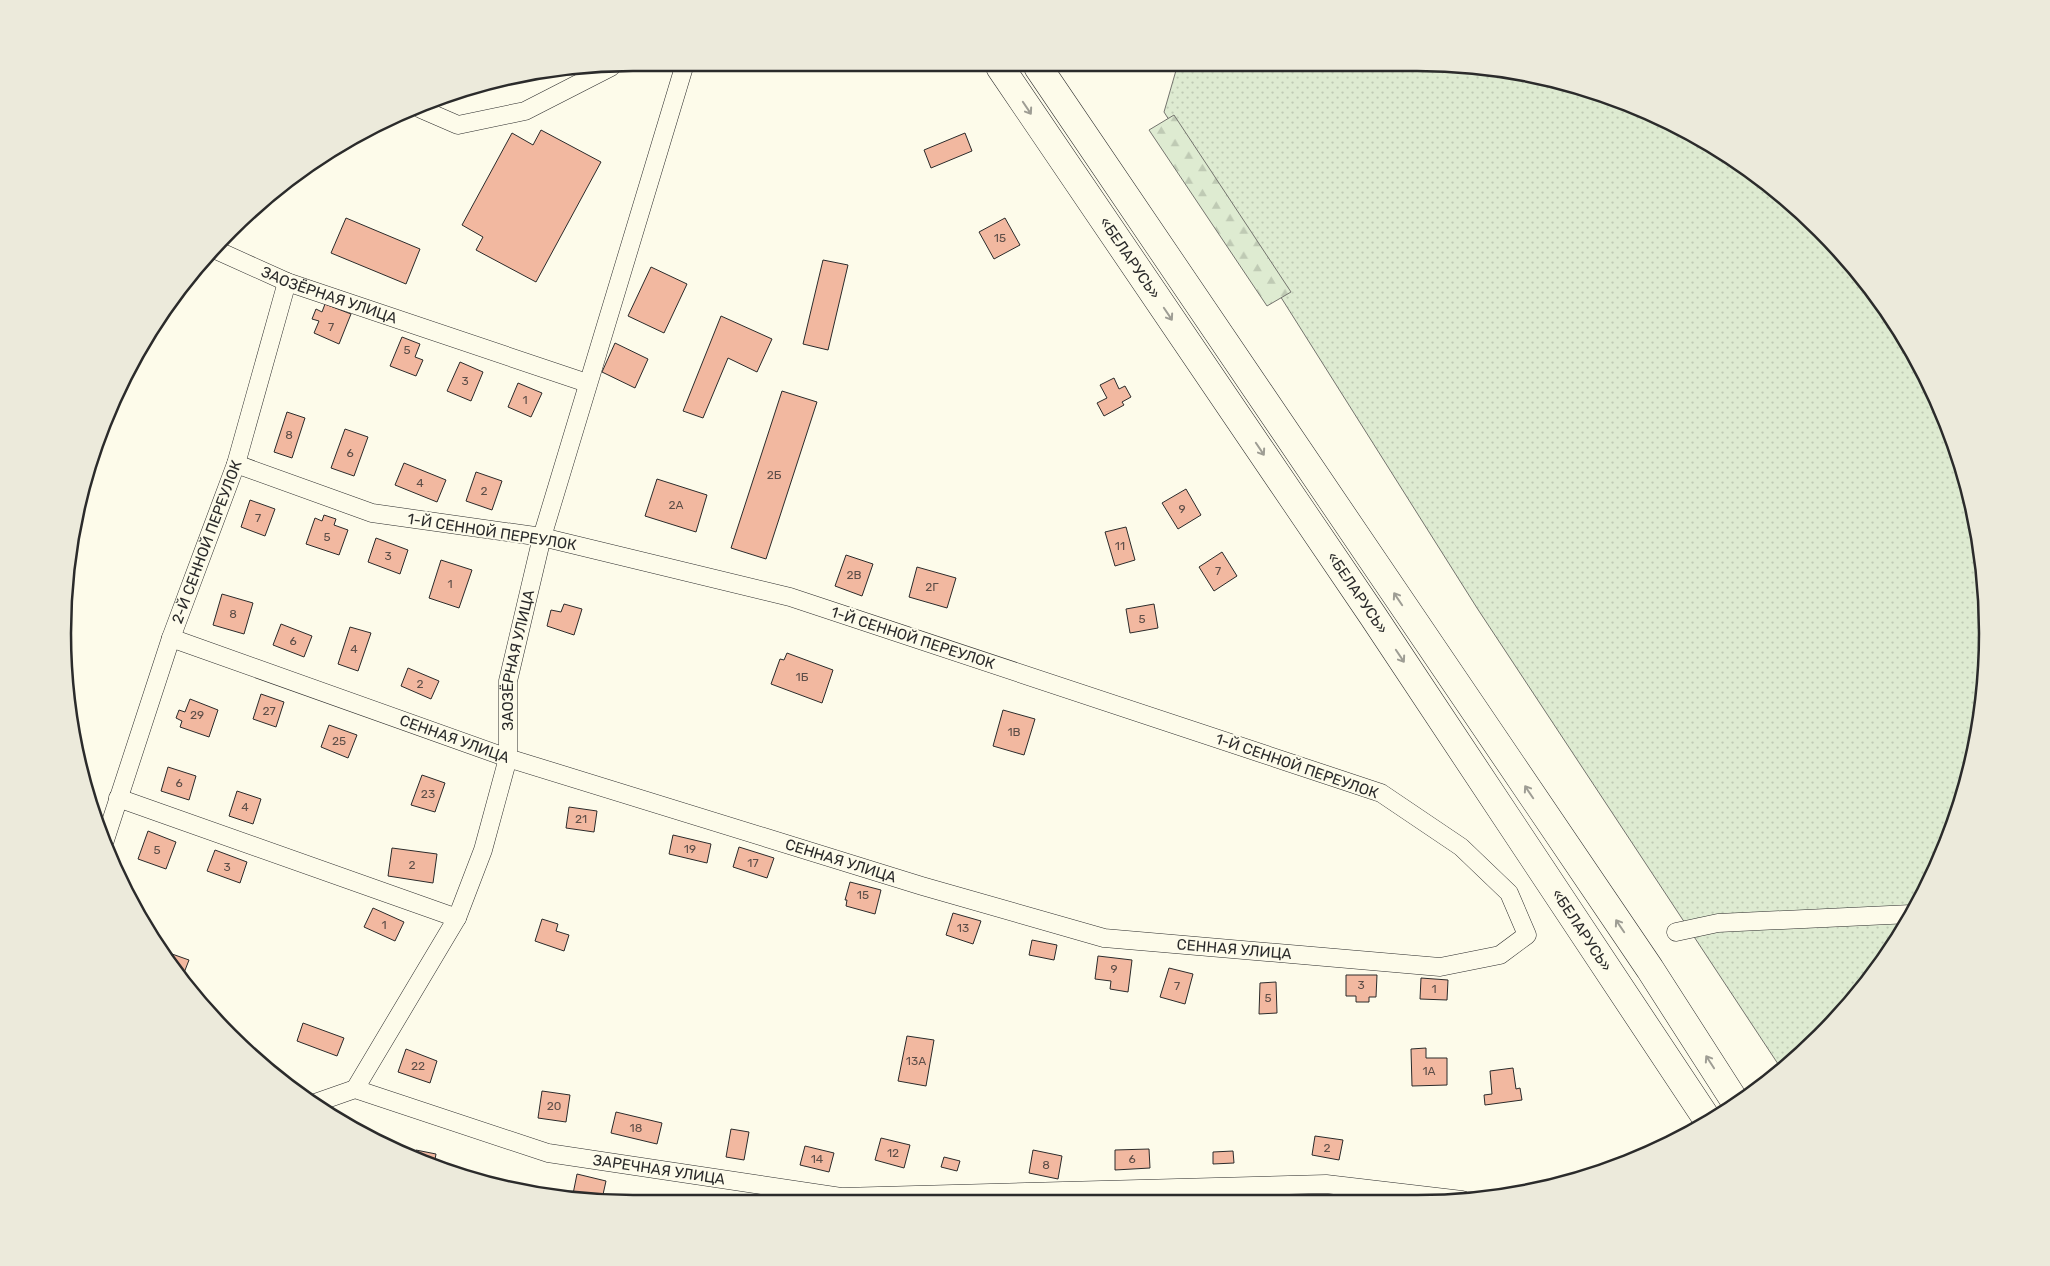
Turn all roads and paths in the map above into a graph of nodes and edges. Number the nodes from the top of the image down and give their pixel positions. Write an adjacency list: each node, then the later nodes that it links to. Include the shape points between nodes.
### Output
1 (683, 71): 8 (street, ЗАОЗЁРНАЯ УЛИЦА)
2 (1003, 71): 22 (highway, «БЕЛАРУСЬ», one-way to 22, via 1368,608)
3 (1041, 71): 20 (highway, «БЕЛАРУСЬ», one-way to 3, via 1650,969)
4 (602, 72): 5 (street, via 525,111 458,125)
5 (426, 111)
6 (221, 252): 7 (street, ЗАОЗЁРНАЯ УЛИЦА)
7 (287, 282): 8 (street, ЗАОЗЁРНАЯ УЛИЦА); 9 (street, 2-Й СЕННОЙ ПЕРЕУЛОК)
8 (587, 384): 10 (street, ЗАОЗЁРНАЯ УЛИЦА)
9 (236, 464): 10 (street, 1-Й СЕННОЙ ПЕРЕУЛОК, via 372,513); 11 (street, 2-Й СЕННОЙ ПЕРЕУЛОК)
10 (542, 537): 12 (street, ЗАОЗЁРНАЯ УЛИЦА, via 508,681); 18 (street, 1-Й СЕННОЙ ПЕРЕУЛОК, via 790,597 1381,793 1461,847 1509,893)
11 (171, 638): 12 (street, СЕННАЯ УЛИЦА); 13 (street, 2-Й СЕННОЙ ПЕРЕУЛОК)
12 (508, 758): 16 (street, ЗАОЗЁРНАЯ УЛИЦА, via 483,850); 18 (street, СЕННАЯ УЛИЦА, via 922,886 1104,938 1440,967 1500,955)
13 (118, 798): 14 (street, 2-Й СЕННОЙ ПЕРЕУЛОК); 16 (street)
14 (108, 831)
15 (1903, 914): 17 (street, via 1718,923)
16 (457, 918): 19 (street, ЗАОЗЁРНАЯ УЛИЦА)
17 (1676, 932)
18 (1527, 935)
19 (355, 1089): 21 (street); 23 (street, ЗАРЕЧНАЯ УЛИЦА, via 548,1153)
20 (1733, 1097)
21 (322, 1101)
22 (1704, 1115)
23 (828, 1195)
24 (916, 1195): 25 (street, ЗАРЕЧНАЯ УЛИЦА, via 1326,1184)
25 (1419, 1195)

